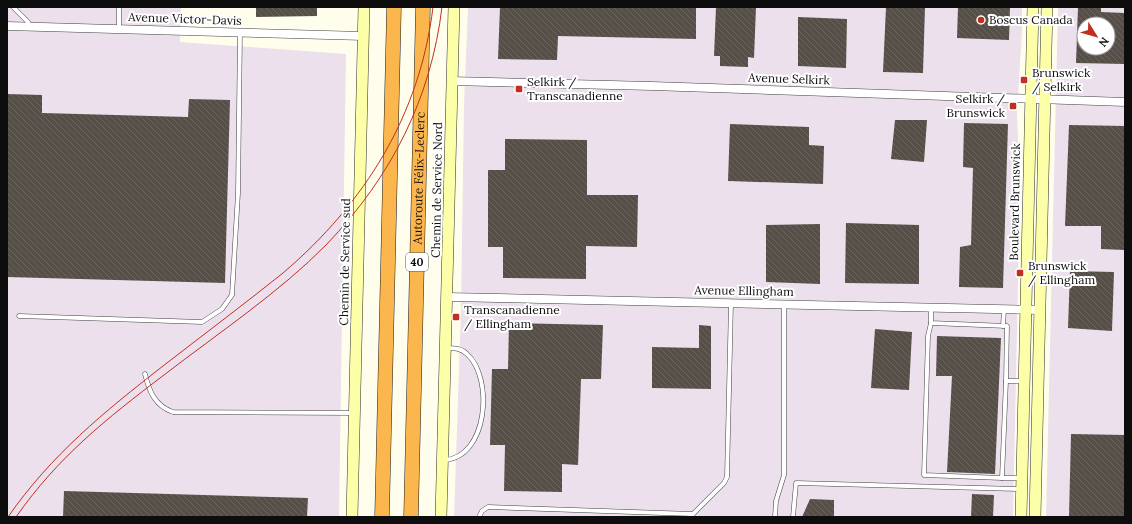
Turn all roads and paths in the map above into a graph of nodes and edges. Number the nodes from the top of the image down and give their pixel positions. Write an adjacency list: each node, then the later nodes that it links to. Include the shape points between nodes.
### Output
1 (13, 7): 10 (lane)
2 (120, 7): 11 (lane)
3 (364, 7): 13 (main road, Chemin de Service sud)
4 (394, 7): 37 (highway, 40)
5 (423, 7): 38 (highway, Autoroute Félix-Leclerc / 40)
6 (454, 7): 14 (main road, Chemin de Service Nord)
7 (1033, 7): 15 (main road, Boulevard Brunswick)
8 (1047, 7): 16 (main road, Boulevard Brunswick)
9 (7, 26): 10 (street, Avenue Victor-Davis)
10 (30, 27): 11 (street, Avenue Victor-Davis)
11 (119, 30): 12 (street, Avenue Victor-Davis)
12 (240, 33): 13 (street, Avenue Victor-Davis); 23 (lane, via 238,193 232,295 222,309 202,322)
13 (363, 36): 31 (main road, Chemin de Service sud)
14 (452, 81): 15 (street, Avenue Selkirk); 18 (main road, Chemin de Service Nord)
15 (1031, 100): 16 (street, Avenue Selkirk); 24 (main road, Boulevard Brunswick)
16 (1045, 100): 17 (street, Avenue Selkirk); 24 (main road, Boulevard Brunswick)
17 (1125, 102)
18 (448, 297): 19 (street, Avenue Ellingham); 27 (main road, Chemin de Service Nord)
19 (730, 303): 20 (street, Avenue Ellingham); 35 (lane, via 727,477)
20 (784, 304): 21 (street, Avenue Ellingham); 41 (lane, via 784,475 776,501)
21 (932, 307): 22 (street, Avenue Ellingham); 25 (lane)
22 (1004, 309): 24 (street, Avenue Ellingham); 26 (lane)
23 (19, 316)
24 (1034, 316): 30 (main road, Boulevard Brunswick); 44 (main road, Boulevard Brunswick)
25 (931, 323): 26 (lane); 33 (lane, via 928,336 924,476)
26 (1003, 326): 29 (lane, via 1007,326)
27 (446, 348): 32 (main road, Chemin de Service Nord); 32 (lane, via 463,351 472,359 480,378 483,401 480,424 473,443 463,454 454,459)
28 (145, 374): 31 (lane, via 154,399 163,408 173,412)
29 (1006, 381): 30 (lane); 33 (lane)
30 (1024, 381): 34 (main road, Boulevard Brunswick)
31 (354, 413): 36 (main road, Chemin de Service sud)
32 (443, 460): 39 (main road, Chemin de Service Nord)
33 (1002, 478): 34 (lane)
34 (1022, 483): 42 (lane, via 796,483); 43 (main road, Boulevard Brunswick)
35 (691, 515): 40 (lane, via 488,507)
36 (352, 517)
37 (382, 517)
38 (411, 517)
39 (441, 517)
40 (479, 517)
41 (775, 517)
42 (794, 517)
43 (1021, 517)
44 (1035, 517)

